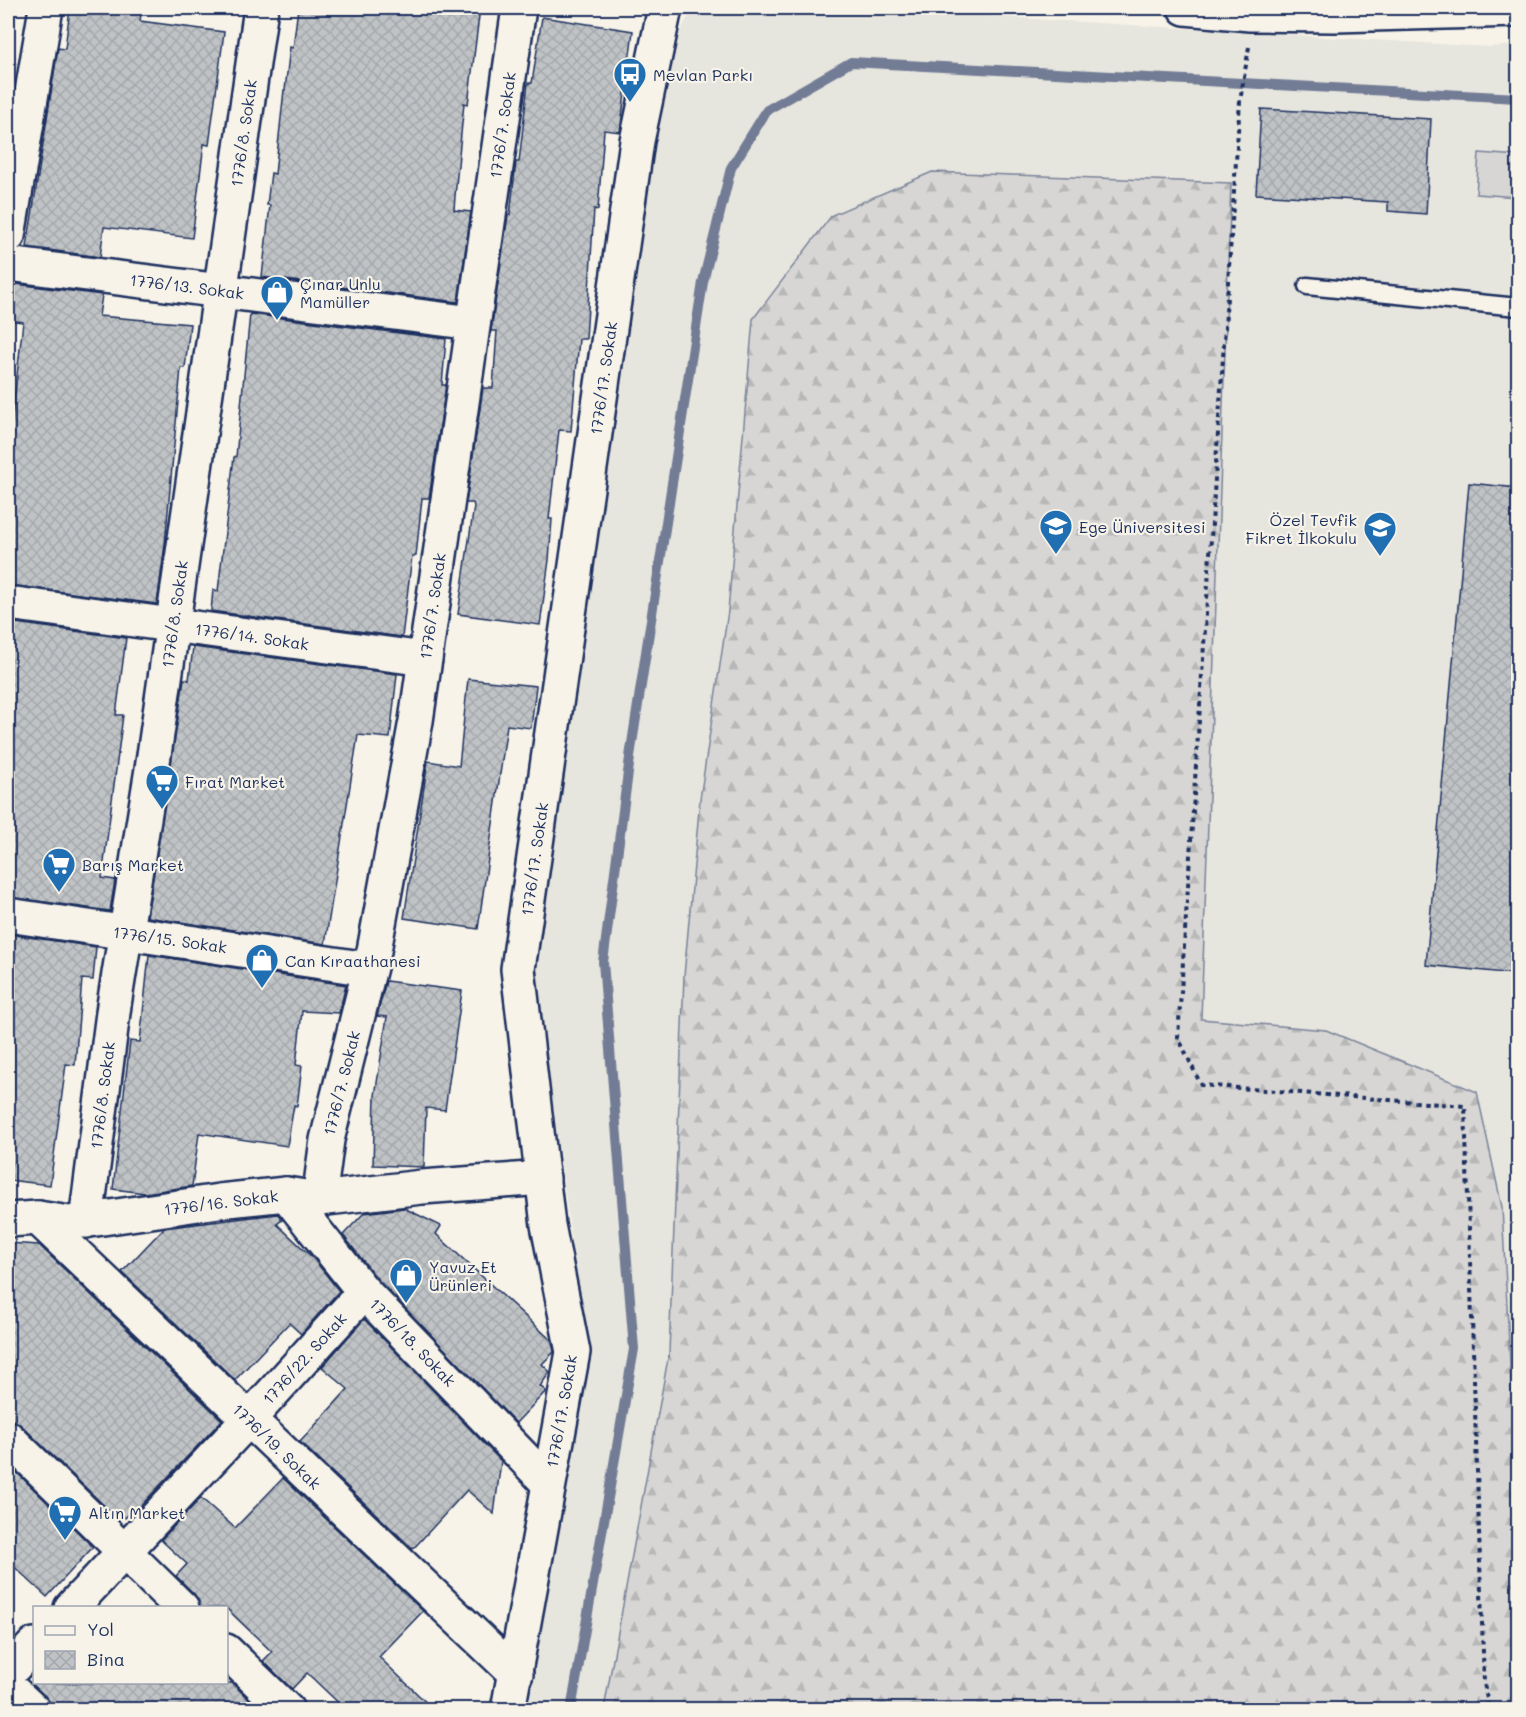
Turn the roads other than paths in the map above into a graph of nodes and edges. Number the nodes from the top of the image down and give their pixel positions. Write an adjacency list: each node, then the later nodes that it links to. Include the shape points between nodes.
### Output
1 (46, 8): 8 (street)
2 (261, 8): 11 (street, 1776/8. Sokak)
3 (519, 8): 13 (street, 1776/7. Sokak)
4 (665, 8): 20 (street, 1776/17. Sokak, via 637,141 518,969)
5 (1185, 8): 7 (street, via 1250,14)
6 (1507, 9): 7 (street)
7 (1335, 11)
8 (8, 236)
9 (8, 264): 11 (street, 1776/13. Sokak)
10 (1307, 286): 12 (lane)
11 (220, 291): 13 (street, 1776/13. Sokak); 15 (street, 1776/8. Sokak)
12 (1518, 307)
13 (473, 322): 16 (street, 1776/7. Sokak)
14 (8, 603): 15 (street, 1776/14. Sokak)
15 (172, 625): 16 (street, 1776/14. Sokak); 18 (street, 1776/8. Sokak)
16 (424, 659): 19 (street, 1776/7. Sokak, via 416,721)
17 (8, 915): 18 (street, 1776/15. Sokak)
18 (125, 933): 19 (street, 1776/15. Sokak); 24 (street, 1776/8. Sokak)
19 (368, 969): 22 (street, 1776/7. Sokak, via 327,1140)
20 (543, 1178): 22 (street, 1776/16. Sokak); 28 (street, 1776/17. Sokak, via 548,1225 573,1352)
21 (286, 1194): 22 (street, 1776/16. Sokak); 24 (street, 1776/16. Sokak); 25 (street, 1776/18. Sokak)
22 (319, 1199)
23 (23, 1219): 24 (street, 1776/16. Sokak); 26 (street, 1776/19. Sokak)
24 (86, 1221)
25 (364, 1292): 26 (street, 1776/22. Sokak); 28 (street, 1776/18. Sokak)
26 (249, 1419): 29 (street, 1776/22. Sokak); 35 (street, 1776/19. Sokak)
27 (8, 1438): 29 (street)
28 (548, 1483): 35 (street, 1776/17. Sokak)
29 (125, 1552): 30 (street, 1776/22. Sokak); 31 (street)
30 (73, 1606)
31 (180, 1606)
32 (33, 1647): 34 (street)
33 (228, 1653): 38 (street)
34 (8, 1673)
35 (516, 1674): 39 (street, 1776/17. Sokak)
36 (8, 1687): 37 (street)
37 (33, 1710)
38 (287, 1710)
39 (508, 1710)

